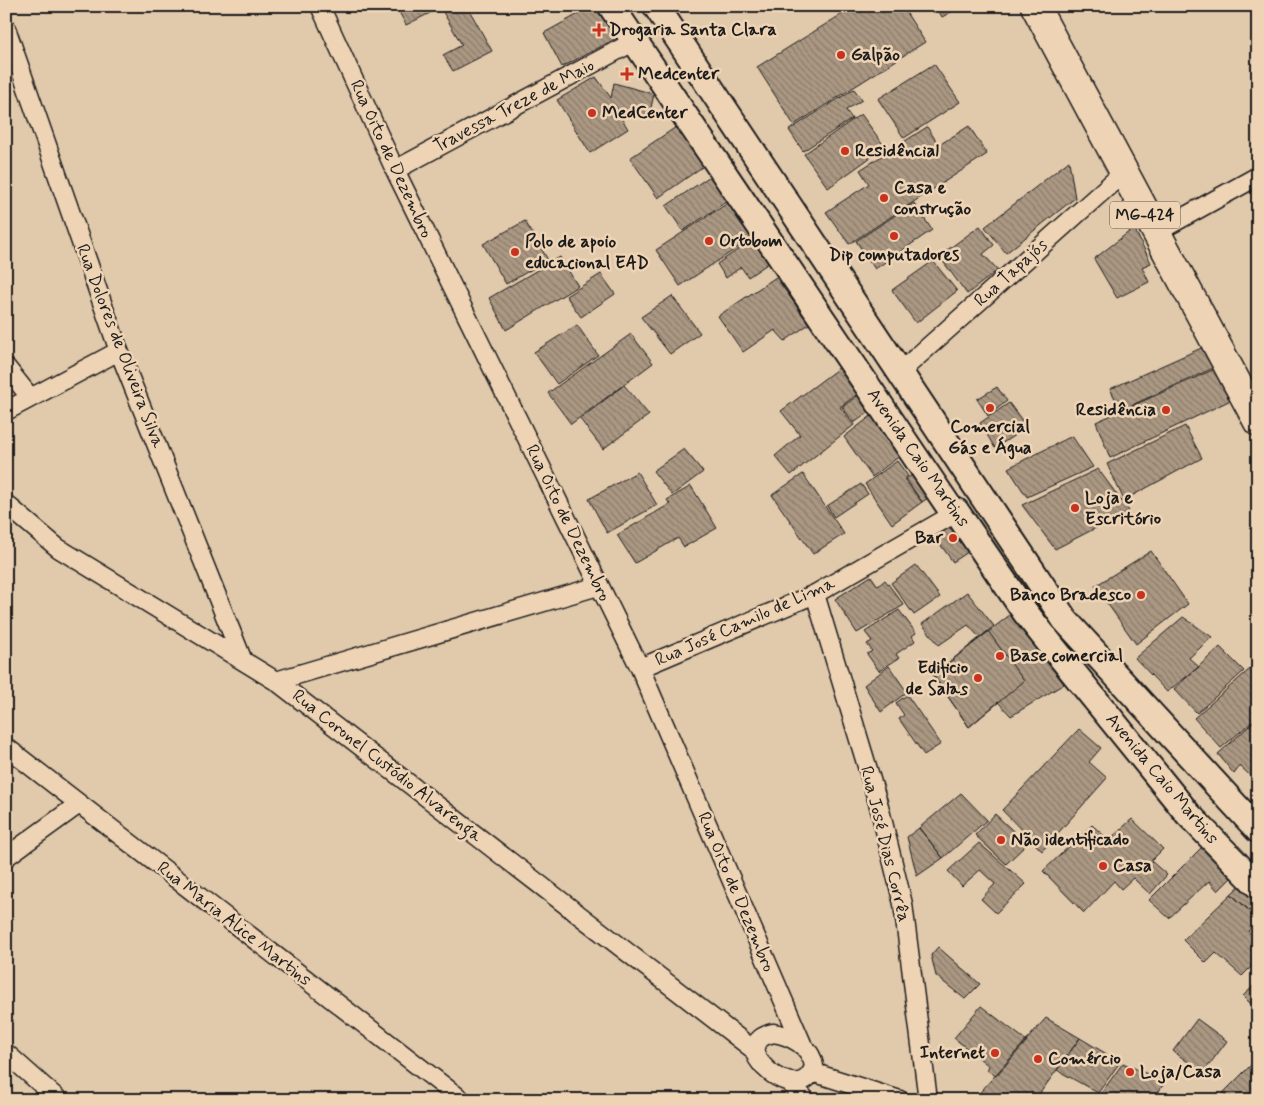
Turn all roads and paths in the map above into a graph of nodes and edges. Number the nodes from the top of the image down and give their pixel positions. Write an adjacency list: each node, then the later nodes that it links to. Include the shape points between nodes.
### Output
1 (320, 6): 7 (street, Rua Oito de Dezembro)
2 (611, 6): 6 (main road, Avenida Caio Martins)
3 (656, 6): 13 (main road, Avenida Caio Martins)
4 (1036, 6): 8 (highway, MG-424)
5 (6, 28): 11 (street, Rua Dolores de Oliveira Silva)
6 (634, 42): 7 (street, Travessa Treze de Maio); 18 (main road, Avenida Caio Martins)
7 (395, 170): 19 (street, Rua Oito de Dezembro)
8 (1123, 173): 10 (highway, MG-424); 13 (street, Rua Tapajós)
9 (1258, 176): 10 (street)
10 (1155, 233): 16 (highway, MG-424)
11 (119, 351): 14 (street); 21 (street, Rua Dolores de Oliveira Silva)
12 (6, 367): 14 (street)
13 (900, 372): 26 (main road, Avenida Caio Martins, via 1065,620)
14 (30, 396): 15 (street)
15 (6, 411)
16 (1258, 422)
17 (6, 504): 21 (street, Rua Coronel Custódio Alvarenga, via 58,548)
18 (954, 514): 20 (street, Rua José Camilo de Lima); 28 (main road, Avenida Caio Martins, via 956,512 1025,612 1182,806)
19 (598, 586): 22 (street, Rua Oito de Dezembro); 23 (street)
20 (815, 594): 22 (street, Rua José Camilo de Lima); 38 (street, Rua José Dias Corrêa, via 880,806 903,904)
21 (243, 661): 23 (street, Rua Coronel Custódio Alvarenga)
22 (640, 668): 29 (street, Rua Oito de Dezembro)
23 (276, 681): 30 (street, Rua Coronel Custódio Alvarenga)
24 (6, 747): 25 (street, Rua Maria Alice Martins)
25 (79, 804): 27 (street); 35 (street, Rua Maria Alice Martins)
26 (1258, 830)
27 (6, 857)
28 (1258, 886)
29 (803, 1046): 30 (street, via 784,1034 773,1033 756,1041); 32 (street, via 813,1060)
30 (754, 1050): 33 (street, via 756,1059 764,1068)
31 (6, 1053): 34 (street)
32 (812, 1072): 33 (street, via 799,1082); 37 (street)
33 (790, 1083): 36 (street)
34 (59, 1100)
35 (462, 1100)
36 (806, 1100)
37 (900, 1100)
38 (928, 1100)

